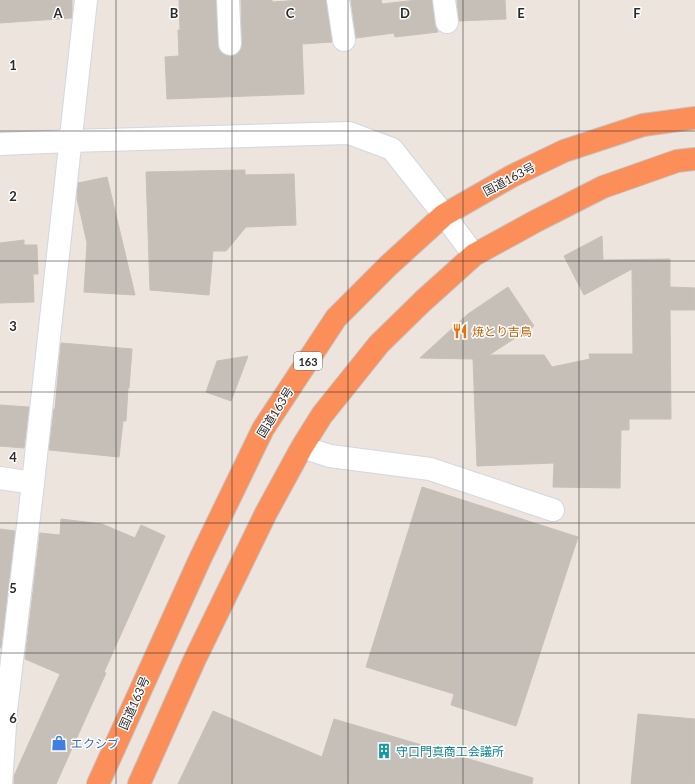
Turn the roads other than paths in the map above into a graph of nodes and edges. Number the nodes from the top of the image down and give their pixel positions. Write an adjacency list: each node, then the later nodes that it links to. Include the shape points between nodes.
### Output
1 (86, 0): 9 (street)
2 (228, 0): 7 (street)
3 (338, 0): 6 (street)
4 (444, 0): 5 (street)
5 (447, 22)
6 (344, 40)
7 (230, 44)
8 (695, 118): 12 (highway, 国道163号 / 163, via 643,125 564,151 512,176)
9 (70, 141): 10 (street); 12 (street, via 349,133 392,150); 16 (street)
10 (0, 144)
11 (695, 159): 13 (highway, via 677,161 603,187)
12 (444, 215): 13 (street); 19 (highway, 国道163号 / 163, via 336,318 263,429 200,559)
13 (474, 255): 14 (highway, via 379,344 322,414)
14 (302, 447): 17 (street, via 330,456 430,469); 20 (highway, via 262,520 194,661)
15 (0, 478): 16 (street)
16 (33, 483): 18 (street, via 6,712)
17 (553, 510)
18 (1, 784)
19 (98, 784)
20 (139, 784)

